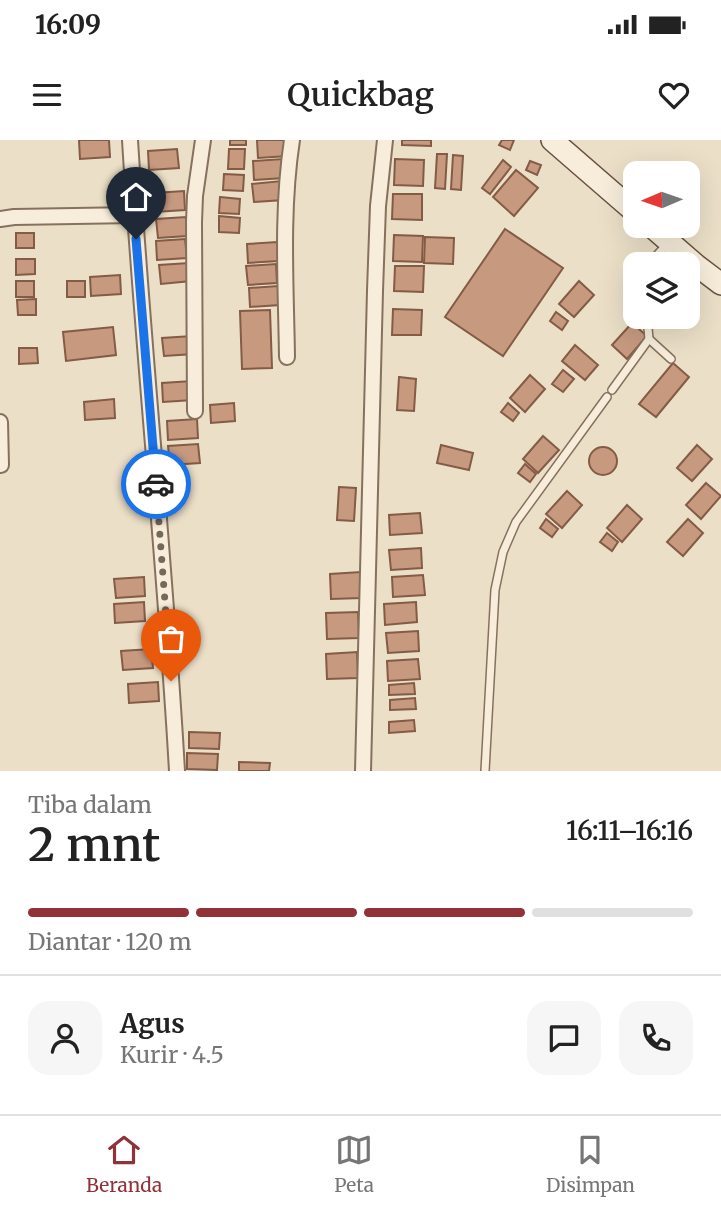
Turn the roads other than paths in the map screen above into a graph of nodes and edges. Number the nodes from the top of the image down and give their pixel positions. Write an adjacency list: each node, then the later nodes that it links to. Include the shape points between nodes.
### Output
1 (130, 140): 7 (street)
2 (203, 140): 19 (street, via 194,222)
3 (292, 140): 15 (street, via 285,233)
4 (385, 140): 23 (street, via 374,291)
5 (558, 142): 6 (street)
6 (623, 201)
7 (135, 215): 8 (street); 22 (street)
8 (0, 219)
9 (665, 238): 10 (street)
10 (669, 241): 11 (lane); 12 (street)
11 (659, 252)
12 (721, 283)
13 (648, 329): 14 (lane)
14 (649, 339): 16 (lane); 17 (lane)
15 (288, 357)
16 (671, 359)
17 (612, 390)
18 (607, 397): 24 (lane, via 516,522 503,552 495,590)
19 (195, 411)
20 (0, 422): 21 (street)
21 (1, 465)
22 (177, 771)
23 (363, 771)
24 (485, 771)

